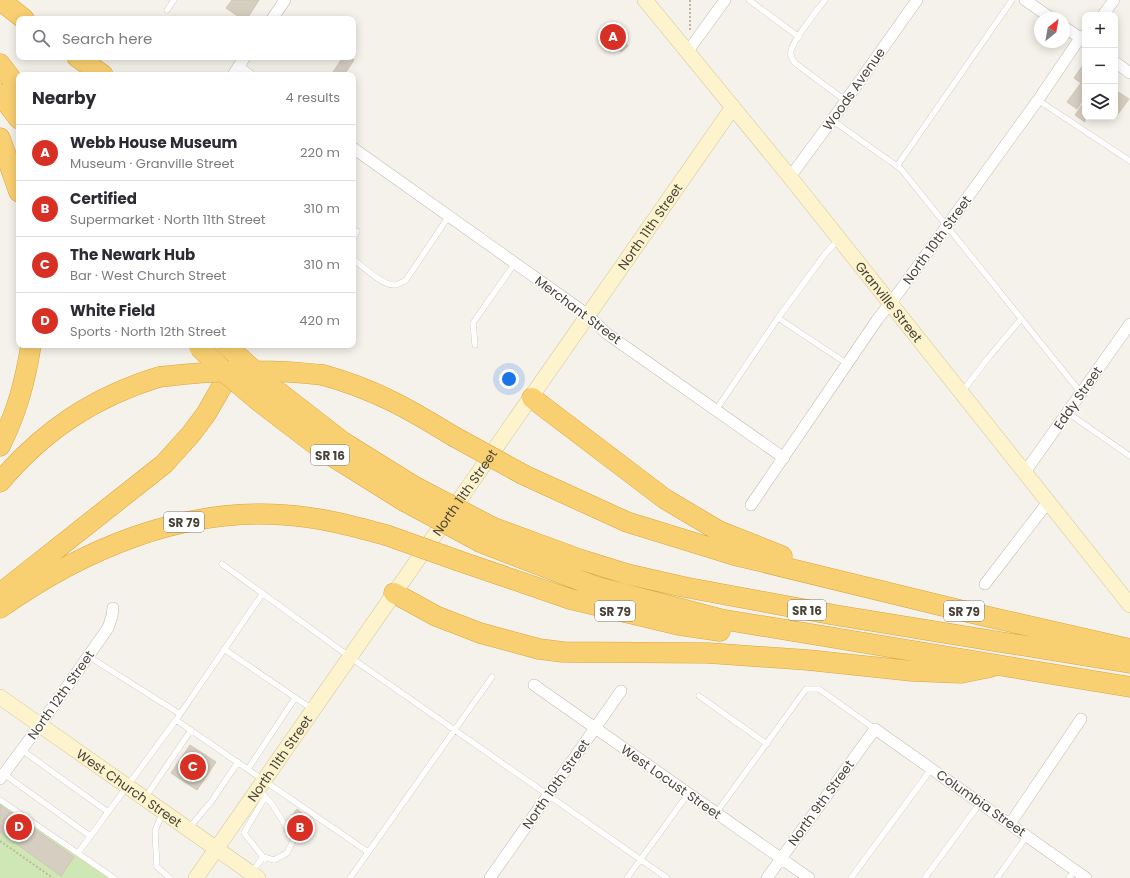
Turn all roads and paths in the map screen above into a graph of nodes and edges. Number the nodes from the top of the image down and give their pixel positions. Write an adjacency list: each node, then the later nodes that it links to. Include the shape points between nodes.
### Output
1 (0, 0): 16 (highway)
2 (174, 0): 13 (lane)
3 (285, 0): 17 (street)
4 (645, 0): 23 (street, Granville Street)
5 (690, 0): 21 (path, via 689,28)
6 (725, 0): 21 (street)
7 (749, 0): 19 (lane)
8 (825, 0): 19 (lane)
9 (917, 0): 34 (street, Woods Avenue)
10 (1012, 0): 41 (lane)
11 (1025, 0): 14 (street)
12 (1114, 0): 15 (street)
13 (167, 10)
14 (1042, 12)
15 (1105, 12)
16 (20, 16)
17 (274, 16)
18 (1070, 30): 20 (street)
19 (799, 37): 34 (lane, via 791,58)
20 (1082, 37)
21 (697, 38): 23 (street)
22 (1082, 39): 33 (street, North 10th Street)
23 (688, 51): 35 (street, Granville Street)
24 (81, 60): 29 (highway)
25 (243, 60): 28 (street)
26 (0, 64): 31 (highway)
27 (1118, 64): 30 (street)
28 (235, 71)
29 (99, 72)
30 (1130, 73)
31 (16, 85)
32 (0, 94): 36 (highway)
33 (1038, 100): 40 (lane); 45 (street, North 10th Street)
34 (846, 101): 37 (street, Woods Avenue)
35 (733, 107): 42 (street, Granville Street); 50 (street, North 11th Street)
36 (16, 115)
37 (832, 120): 41 (lane); 42 (street, Woods Avenue)
38 (0, 138): 43 (highway)
39 (356, 150): 44 (street, Merchant Street)
40 (1130, 162)
41 (897, 166): 45 (lane)
42 (790, 177): 46 (street, Granville Street)
43 (16, 183)
44 (449, 216): 47 (lane, via 406,280 400,283 387,284); 48 (street, Merchant Street)
45 (947, 226): 49 (street, North 10th Street); 52 (lane)
46 (839, 239): 49 (street, Granville Street); 51 (lane, via 824,254)
47 (356, 261)
48 (515, 263): 50 (street, Merchant Street); 54 (lane, via 473,323)
49 (889, 303): 59 (street, North 10th Street); 60 (street, Granville Street)
50 (588, 315): 62 (street, North 11th Street); 63 (street, Merchant Street, via 606,333)
51 (778, 318): 59 (lane); 63 (lane)
52 (1021, 319): 60 (lane); 61 (lane)
53 (1130, 324): 61 (street, Eddy Street)
54 (475, 345)
55 (31, 348): 65 (highway, via 25,382 12,422)
56 (200, 348): 70 (highway, SR 16, bridge, via 260,403 324,451)
57 (229, 348): 70 (highway, SR 16, bridge, via 272,387)
58 (238, 348): 79 (highway, via 225,381 206,414 164,464)
59 (846, 363): 67 (street, North 10th Street)
60 (962, 392): 68 (street, Granville Street)
61 (1081, 394): 64 (street, Eddy Street)
62 (532, 398): 75 (highway, via 665,499 720,531 782,556); 78 (street, North 11th Street)
63 (716, 410): 67 (street, Merchant Street)
64 (1068, 413): 66 (lane); 68 (street, Eddy Street)
65 (0, 446)
66 (1130, 456)
67 (784, 458): 72 (street, North 10th Street)
68 (1025, 472): 71 (street, Granville Street)
69 (0, 482): 75 (highway, SR 79, bridge, via 28,451 51,431 93,404 121,390 159,377 262,369 324,375 356,384 408,408 524,475 627,522 734,555)
70 (408, 493): 73 (highway, SR 16, bridge)
71 (1048, 502): 76 (street); 80 (street, Granville Street)
72 (752, 505)
73 (487, 535): 83 (highway, SR 16, via 597,587 720,619); 88 (highway, SR 16, via 684,587 835,615)
74 (222, 564): 77 (lane)
75 (799, 571): 85 (highway, SR 79)
76 (985, 584)
77 (263, 593): 84 (lane); 87 (lane)
78 (394, 593): 87 (street, North 11th Street); 89 (highway, via 436,616 480,633 539,649 563,652 715,654 962,673)
79 (0, 594)
80 (1128, 599)
81 (0, 608): 83 (highway, SR 79, bridge, via 28,589 96,552 145,533 189,521 246,514 285,515 324,520 386,535 570,599 672,623 728,632)
82 (113, 608): 86 (street, North 12th Street, via 108,628)
83 (777, 628): 89 (highway, SR 16)
84 (224, 649): 96 (lane); 98 (lane)
85 (1130, 649)
86 (88, 656): 98 (lane); 101 (street, North 12th Street)
87 (350, 657): 97 (street, North 11th Street); 102 (lane)
88 (1130, 663)
89 (1003, 665): 92 (highway, SR 16)
90 (492, 677): 102 (lane)
91 (534, 685): 103 (street, West Locust Street)
92 (1130, 687)
93 (621, 691): 103 (street, North 10th Street)
94 (699, 696): 106 (lane)
95 (0, 697): 101 (street, West Church Street)
96 (295, 698): 97 (lane); 110 (lane)
97 (313, 710): 113 (street, North 11th Street)
98 (180, 714): 100 (lane)
99 (1081, 719): 122 (street)
100 (176, 720): 105 (lane); 112 (lane)
101 (40, 726): 107 (street, North 12th Street); 112 (street, West Church Street)
102 (455, 729): 115 (lane); 128 (lane)
103 (595, 729): 114 (street, West Locust Street); 115 (street, North 10th Street)
104 (875, 729): 106 (lane, via 819,689 806,689); 109 (street, Columbia Street); 131 (street, North 9th Street)
105 (191, 730): 108 (lane); 116 (lane)
106 (767, 744): 121 (lane)
107 (22, 750): 111 (street, North 12th Street); 119 (lane)
108 (238, 762): 110 (lane); 123 (lane, via 211,802)
109 (932, 768): 118 (street, Columbia Street); 145 (lane)
110 (248, 769): 113 (lane)
111 (2, 776): 124 (lane)
112 (127, 786): 116 (street, West Church Street); 119 (lane)
113 (262, 789): 127 (street, North 11th Street); 128 (lane); 130 (lane, via 244,833); 130 (lane, via 294,839 287,853 274,860)
114 (688, 794): 121 (street, West Locust Street); 132 (lane)
115 (548, 795): 132 (lane); 140 (street, North 10th Street)
116 (145, 799): 120 (street, West Church Street)
117 (0, 800): 129 (lane)
118 (980, 803): 122 (street, Columbia Street); 146 (lane)
119 (108, 812): 124 (lane)
120 (163, 812): 123 (street, West Church Street); 137 (lane, via 155,831 157,867)
121 (716, 813): 131 (street, West Locust Street)
122 (1010, 824): 125 (street, Columbia Street)
123 (188, 829): 127 (street, West Church Street)
124 (90, 836): 129 (lane)
125 (1027, 836): 133 (street, Columbia Street); 147 (lane)
126 (0, 841): 135 (path)
127 (216, 849): 134 (street, West Church Street); 138 (street, North 11th Street)
128 (368, 852): 139 (lane)
129 (78, 853): 136 (lane)
130 (263, 856): 134 (lane)
131 (781, 858): 143 (street, North 9th Street); 144 (street, West Locust Street)
132 (640, 860): 141 (lane); 142 (lane)
133 (1072, 874): 148 (street, Columbia Street)
134 (254, 876)
135 (52, 878)
136 (114, 878)
137 (170, 878)
138 (196, 878)
139 (350, 878)
140 (490, 878)
141 (627, 878)
142 (666, 878)
143 (767, 878)
144 (809, 878)
145 (851, 878)
146 (925, 878)
147 (997, 878)
148 (1086, 878)

